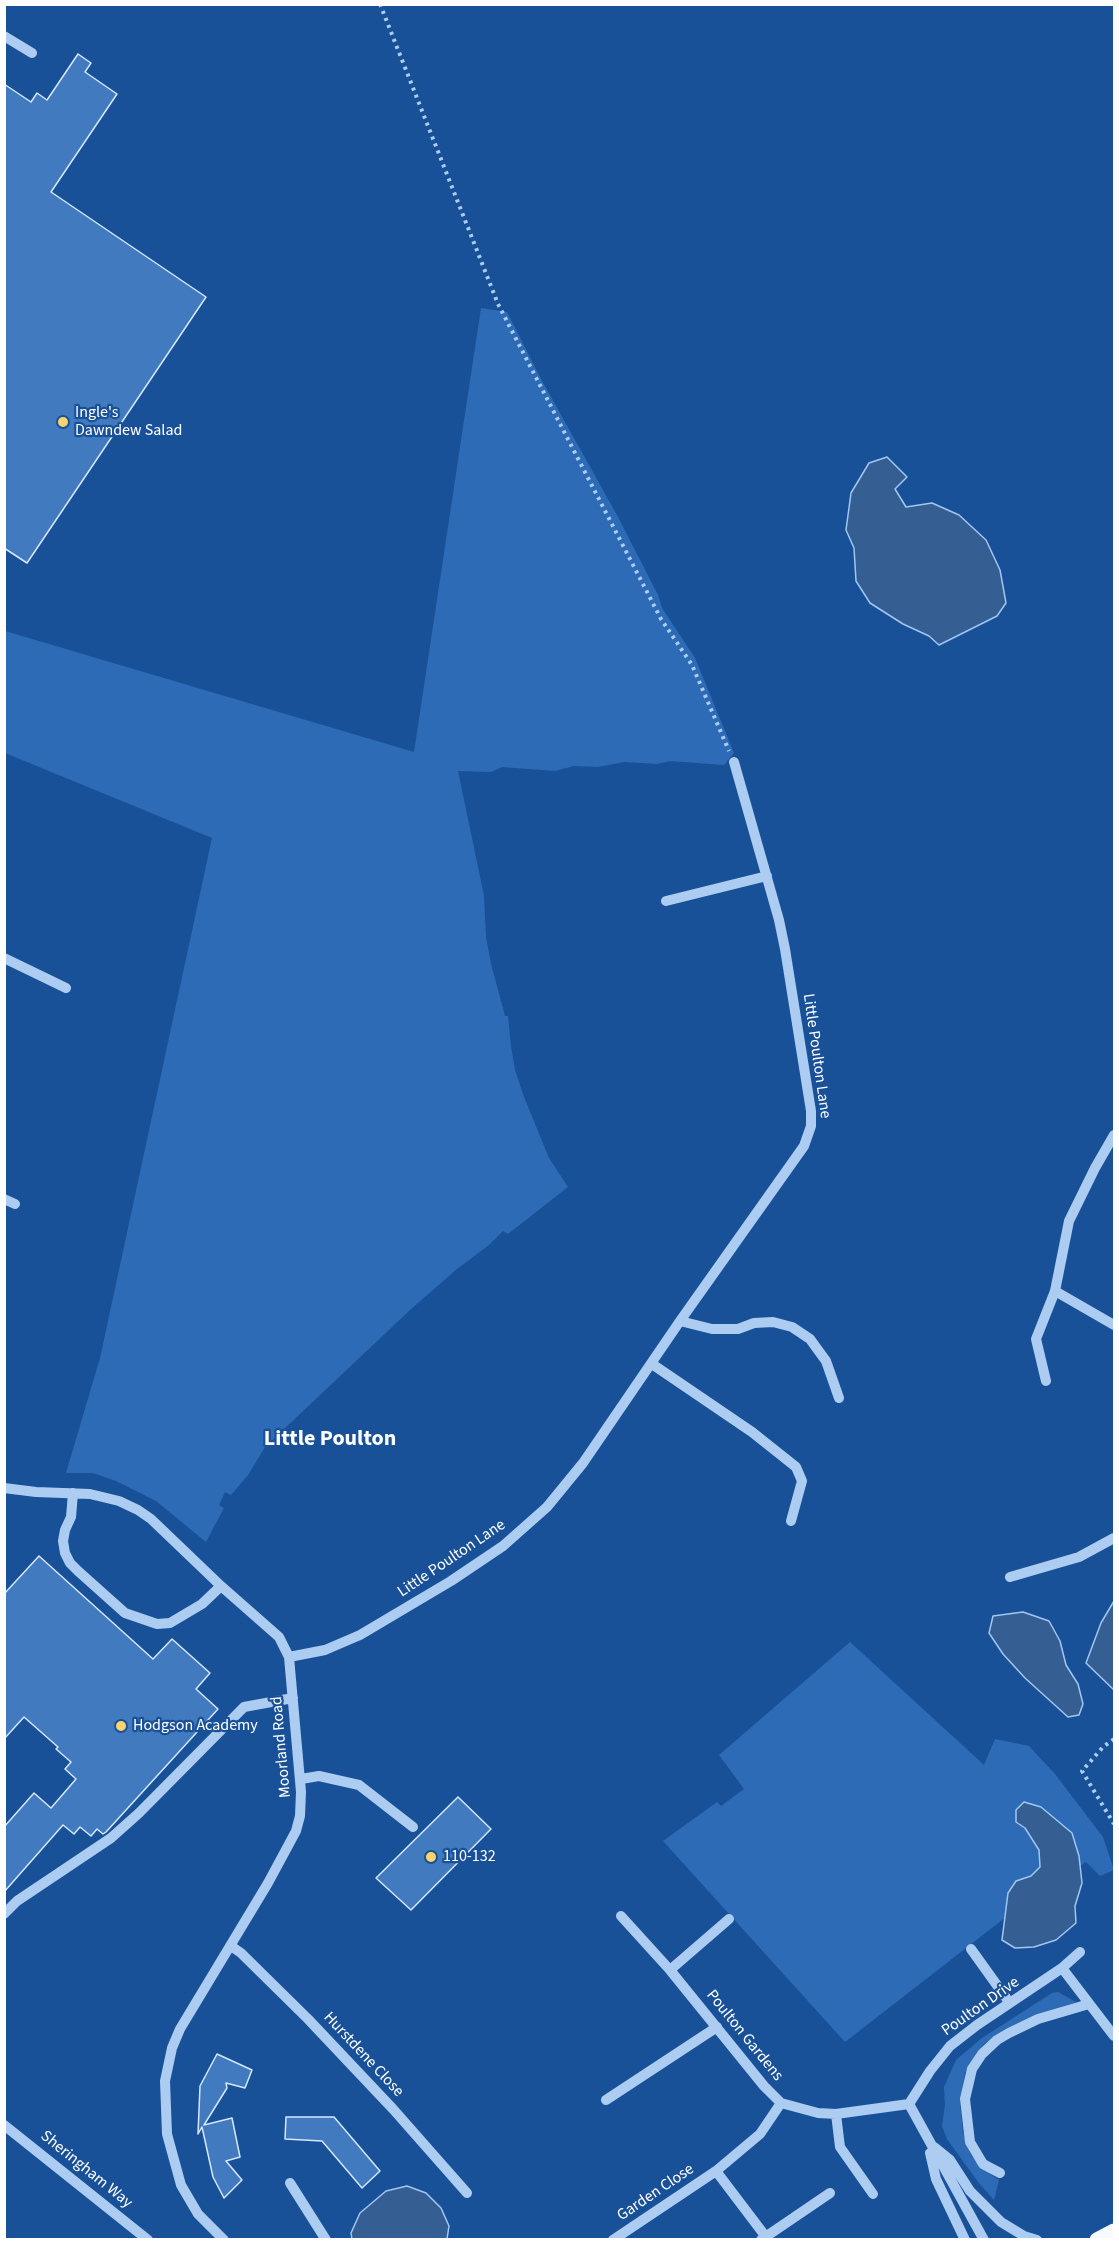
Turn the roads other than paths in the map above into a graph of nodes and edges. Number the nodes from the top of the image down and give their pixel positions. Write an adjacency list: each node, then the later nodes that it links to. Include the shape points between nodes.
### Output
1 (4, 36): 2 (street)
2 (32, 53)
3 (734, 762): 4 (street, Little Poulton Lane)
4 (767, 876): 5 (street); 10 (street, Little Poulton Lane, via 789,970 811,1126 804,1146)
5 (666, 901)
6 (4, 958): 7 (street)
7 (66, 988)
8 (1114, 1135): 9 (street, via 1069,1221)
9 (1055, 1291): 11 (street); 13 (street, via 1036,1339)
10 (680, 1321): 12 (street, Little Poulton Lane); 14 (street, via 712,1329 738,1329 772,1322 792,1327 810,1339 826,1362)
11 (1114, 1325)
12 (652, 1364): 17 (street, via 796,1467 802,1481); 21 (street, Little Poulton Lane, via 576,1472 547,1507 503,1546 360,1635 325,1650)
13 (1046, 1381)
14 (839, 1398)
15 (4, 1488): 16 (street, Moorland Road)
16 (73, 1493): 20 (street, Moorland Road, via 119,1501 152,1519); 20 (street, via 63,1541 65,1553 70,1563 125,1613 157,1624 170,1623 202,1604)
17 (791, 1521)
18 (1114, 1538): 19 (street, via 1079,1557)
19 (1010, 1577)
20 (221, 1586): 21 (street, Moorland Road, via 279,1637)
21 (289, 1657): 22 (street, Moorland Road)
22 (293, 1698): 23 (street, Moorland Road); 25 (street, via 244,1707 111,1838 17,1901)
23 (301, 1779): 24 (street, via 319,1776 359,1785); 28 (street, Moorland Road, via 297,1831)
24 (413, 1827)
25 (4, 1914)
26 (621, 1916): 32 (street, Poulton Gardens)
27 (729, 1919): 32 (street)
28 (231, 1946): 46 (street, Hurstdene Close, via 308,2019); 52 (street, Moorland Road, via 180,2029 165,2088 167,2134 181,2185 198,2214)
29 (971, 1949): 33 (street)
30 (1080, 1952): 31 (street, Poulton Drive)
31 (1062, 1968): 33 (street, Poulton Drive); 34 (street)
32 (670, 1970): 35 (street, Poulton Gardens)
33 (1009, 2002): 39 (street, Poulton Drive, via 950,2046)
34 (1089, 2004): 36 (street); 44 (street, via 1038,2019 1009,2033 982,2054 972,2069 965,2099 970,2142 982,2164)
35 (717, 2027): 37 (street); 38 (street, Poulton Gardens)
36 (1114, 2036)
37 (606, 2100)
38 (781, 2103): 40 (street, Poulton Gardens); 43 (street, Garden Close, via 760,2134)
39 (909, 2104): 40 (street, Poulton Gardens); 42 (street)
40 (836, 2114): 48 (street, via 840,2147)
41 (4, 2125): 51 (street, Sheringham Way)
42 (927, 2141): 55 (street, via 936,2178); 56 (street); 57 (street, via 950,2160 970,2191 1001,2222)
43 (716, 2171): 50 (street, Garden Close); 54 (street, Garden Close)
44 (1000, 2173)
45 (290, 2183): 53 (street)
46 (467, 2193)
47 (830, 2193): 50 (street, Garden Close)
48 (873, 2194)
49 (1114, 2230): 58 (main road)
50 (764, 2238)
51 (148, 2240)
52 (224, 2240)
53 (326, 2240)
54 (613, 2240)
55 (965, 2240)
56 (984, 2240)
57 (1037, 2240)
58 (1097, 2240)

